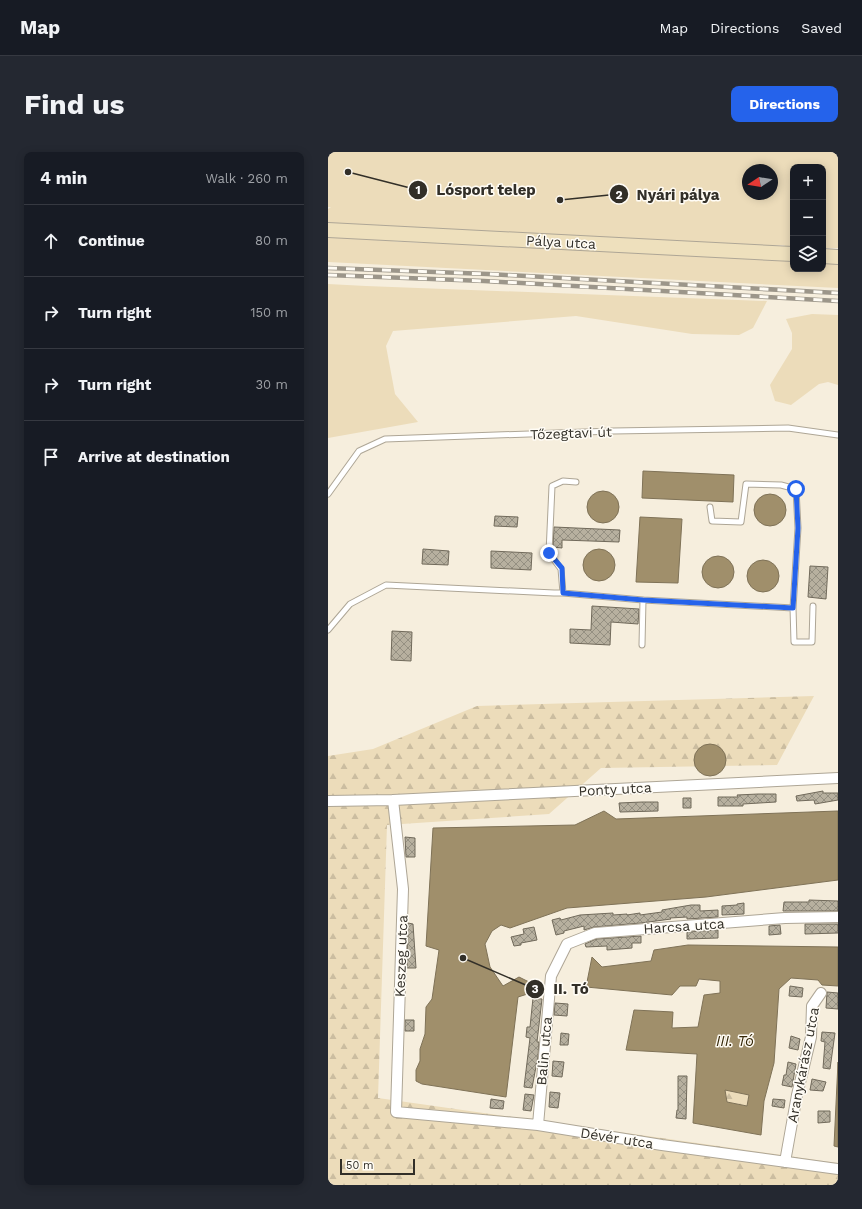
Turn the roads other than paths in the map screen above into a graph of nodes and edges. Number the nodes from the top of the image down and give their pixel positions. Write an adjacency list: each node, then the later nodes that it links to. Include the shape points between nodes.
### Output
1 (328, 230): 2 (street, Pálya utca)
2 (790, 254)
3 (826, 256): 4 (street)
4 (838, 257)
5 (838, 434): 7 (lane, Tőzegtavi út, via 788,428 386,439 359,451)
6 (576, 482): 9 (lane, via 563,481 552,486 549,553 562,568)
7 (328, 494)
8 (710, 507): 12 (lane, via 712,521 741,522 746,484 781,485 796,489 798,528)
9 (563, 593): 10 (lane); 13 (lane, via 386,585 350,604)
10 (643, 600): 12 (lane); 14 (lane)
11 (813, 606): 12 (lane, via 812,642 794,642)
12 (793, 608)
13 (328, 630)
14 (642, 645)
15 (838, 778): 16 (street, Ponty utca)
16 (393, 800): 17 (street, Ponty utca); 21 (street, Keszeg utca, via 403,889)
17 (328, 801)
18 (838, 918): 19 (street, Harcsa utca, via 785,918 595,934 567,944)
19 (551, 976): 22 (street, Balin utca)
20 (821, 993): 23 (street, Aranykárász utca, via 812,1006 812,1037 797,1095)
21 (396, 1112): 22 (street, Dévér utca)
22 (538, 1125): 23 (street, Dévér utca, via 662,1146)
23 (785, 1162): 24 (street, Dévér utca)
24 (838, 1169)

